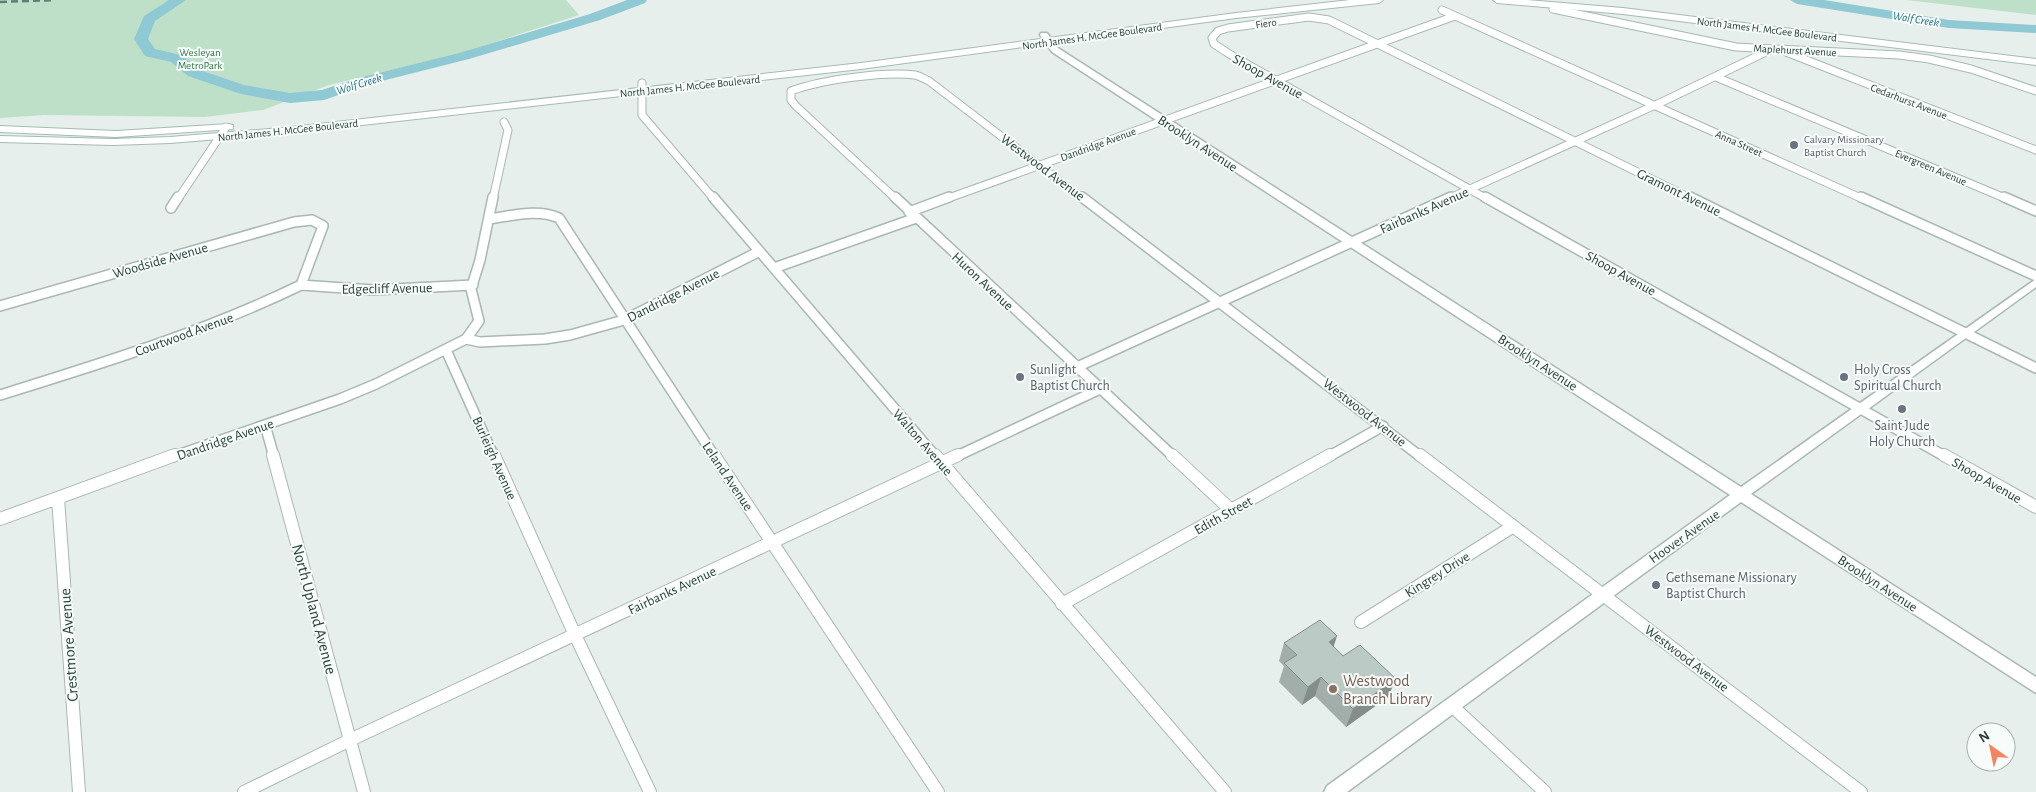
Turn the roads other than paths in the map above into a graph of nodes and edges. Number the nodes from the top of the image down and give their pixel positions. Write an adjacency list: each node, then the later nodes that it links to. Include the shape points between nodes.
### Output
1 (1302, 0): 11 (main road, North James H. McGee Boulevard)
2 (1379, 0): 11 (main road, North James H. McGee Boulevard)
3 (1497, 0): 5 (main road, North James H. McGee Boulevard)
4 (1587, 0): 5 (main road); 15 (main road, North James H. McGee Boulevard)
5 (1596, 8): 16 (main road, North James H. McGee Boulevard)
6 (1442, 10): 8 (street, Anna Street)
7 (1553, 10): 13 (street, Maplehurst Avenue, via 1736,47)
8 (1455, 16): 12 (street, Dandridge Avenue); 22 (street, Anna Street)
9 (1321, 18): 10 (street, Fiero, via 1228,28); 12 (street, Gramont Avenue)
10 (1213, 36): 19 (street, Shoop Avenue, via 1213,42 1219,48)
11 (1046, 38): 20 (main road, North James H. McGee Boulevard, via 860,66); 23 (street, Brooklyn Avenue, via 1055,50)
12 (1378, 44): 19 (street, Dandridge Avenue); 29 (street, Gramont Avenue)
13 (1770, 50): 14 (street, Maplehurst Avenue); 17 (street, Fairbanks Avenue)
14 (1782, 50): 21 (street, Maplehurst Avenue, via 1929,59 1971,68); 30 (street, Cedarhurst Avenue)
15 (2036, 55)
16 (2036, 62)
17 (1716, 77): 22 (street, Fairbanks Avenue); 34 (street, Evergreen Avenue)
18 (854, 78): 31 (street, Westwood Avenue, via 899,73 923,77); 35 (street, Huron Avenue, via 805,85 792,91 791,100)
19 (1276, 80): 23 (street, Dandridge Avenue); 32 (street, Shoop Avenue)
20 (641, 87): 25 (main road, North James H. McGee Boulevard); 27 (main road, North James H. McGee Boulevard); 38 (street, Walton Avenue, via 642,115)
21 (2036, 91)
22 (1654, 105): 29 (street, Fairbanks Avenue); 40 (street, Anna Street)
23 (1163, 120): 31 (street, Dandridge Avenue); 37 (street, Brooklyn Avenue)
24 (504, 122): 36 (street, via 508,130)
25 (226, 127): 26 (main road, North James H. McGee Boulevard, via 116,134); 27 (street)
26 (0, 130)
27 (220, 137): 28 (main road, North James H. McGee Boulevard, via 116,144); 33 (street)
28 (0, 139)
29 (1575, 141): 32 (street, Fairbanks Avenue); 47 (street, Gramont Avenue)
30 (2036, 150)
31 (1040, 165): 35 (street, Dandridge Avenue); 44 (street, Westwood Avenue)
32 (1471, 189): 37 (street, Fairbanks Avenue); 54 (street, Shoop Avenue)
33 (171, 208)
34 (2036, 211)
35 (912, 215): 39 (street, Dandridge Avenue); 50 (street, Huron Avenue)
36 (489, 218): 43 (street); 46 (street, Leland Avenue, via 548,213 559,218)
37 (1352, 242): 44 (street, Fairbanks Avenue); 58 (street, Brooklyn Avenue)
38 (758, 252): 39 (street, Walton Avenue); 46 (street, Dandridge Avenue)
39 (774, 268): 57 (street, Walton Avenue)
40 (2036, 276)
41 (2036, 282): 47 (street, Hoover Avenue)
42 (300, 285): 43 (street, Edgecliff Avenue, via 373,290); 45 (street, Woodside Avenue, via 323,226 314,220 290,223); 53 (street, Courtwood Avenue, via 248,311 184,336)
43 (474, 286): 48 (street, via 471,289 479,321)
44 (1220, 302): 50 (street, Fairbanks Avenue); 56 (street, Westwood Avenue)
45 (0, 306)
46 (624, 320): 48 (street, Dandridge Avenue, via 545,339 480,342); 64 (street, Leland Avenue)
47 (1965, 333): 51 (street, Gramont Avenue); 54 (street, Hoover Avenue)
48 (466, 339): 49 (street)
49 (446, 350): 55 (street, Dandridge Avenue, via 358,392); 68 (street, Burleigh Avenue)
50 (1077, 367): 52 (street, Huron Avenue)
51 (2036, 368)
52 (1100, 389): 57 (street, Fairbanks Avenue); 61 (street, Huron Avenue)
53 (0, 395)
54 (1862, 408): 58 (street, Hoover Avenue); 60 (street, Shoop Avenue)
55 (265, 425): 59 (street, Dandridge Avenue); 71 (street, North Upland Avenue)
56 (1383, 426): 61 (street, Edith Street); 63 (street, Westwood Avenue)
57 (941, 463): 64 (street, Fairbanks Avenue); 66 (street, Walton Avenue)
58 (1743, 495): 65 (street, Hoover Avenue); 69 (street, Brooklyn Avenue)
59 (58, 498): 62 (street, Dandridge Avenue); 72 (street, Crestmore Avenue)
60 (2036, 507)
61 (1231, 510): 66 (street, Edith Street)
62 (0, 519)
63 (1512, 527): 65 (street, Westwood Avenue); 67 (street, Kingrey Drive)
64 (773, 543): 68 (street, Fairbanks Avenue); 76 (street, Leland Avenue)
65 (1604, 595): 70 (street, Hoover Avenue); 80 (street, Westwood Avenue)
66 (1062, 604): 77 (street, Walton Avenue)
67 (1360, 622)
68 (575, 635): 71 (street, Fairbanks Avenue); 75 (street, Burleigh Avenue)
69 (2036, 686)
70 (1451, 705): 78 (street, Hoover Avenue); 79 (street)
71 (350, 740): 73 (street, Fairbanks Avenue); 74 (street, North Upland Avenue)
72 (79, 792)
73 (244, 792)
74 (364, 792)
75 (650, 792)
76 (938, 792)
77 (1225, 792)
78 (1333, 792)
79 (1545, 792)
80 (1861, 792)

